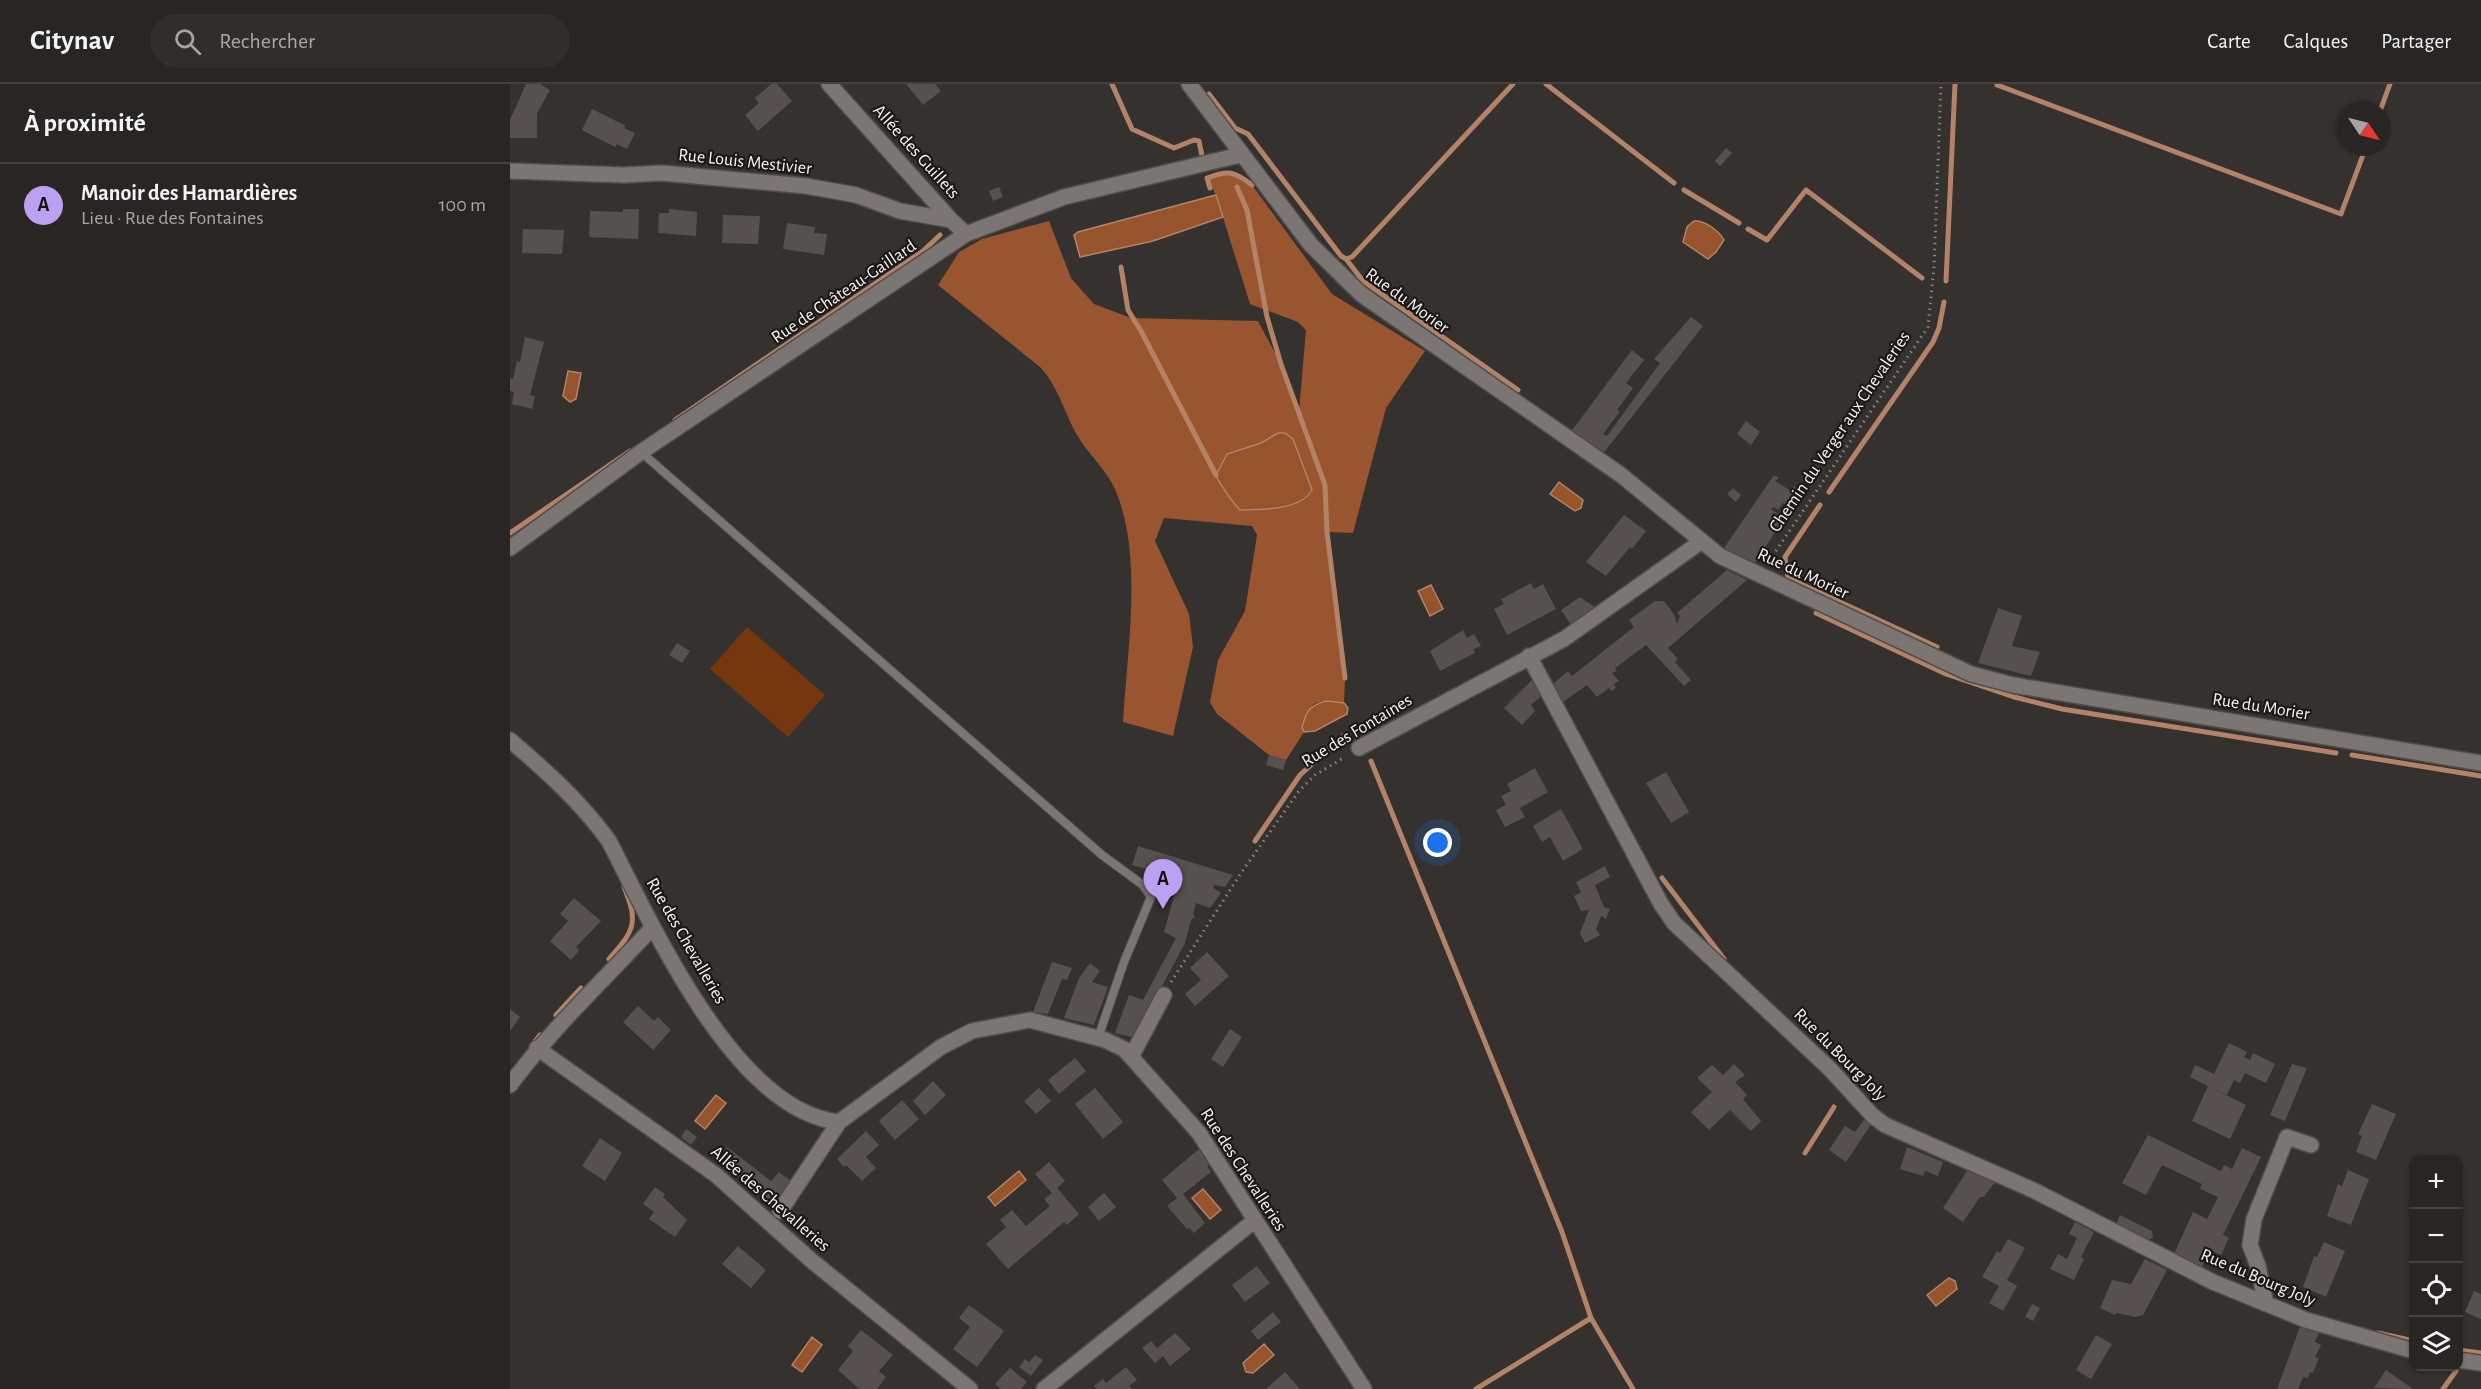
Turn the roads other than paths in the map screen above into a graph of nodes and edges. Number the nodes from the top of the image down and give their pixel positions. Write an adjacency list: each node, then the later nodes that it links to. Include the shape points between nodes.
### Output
1 (829, 84): 5 (street, Allée des Guillets)
2 (1189, 84): 3 (street, Rue du Morier)
3 (1240, 154): 6 (street, Rue de Château-Gaillard, via 1064,197); 8 (street, Rue du Morier, via 1311,244 1361,294 1621,475)
4 (510, 171): 5 (street, Rue Louis Mestivier, via 624,176 662,173 806,186)
5 (951, 220): 6 (street)
6 (966, 234): 7 (street, Rue de Château-Gaillard)
7 (641, 452): 9 (street, Rue de Château-Gaillard); 16 (lane, via 1102,855 1143,885 1151,897)
8 (1702, 541): 10 (street, Rue des Fontaines, via 1564,639); 13 (street, Rue du Morier, via 1720,556 1971,674 1992,680)
9 (510, 548)
10 (1529, 656): 12 (street, Rue des Fontaines); 24 (street, Rue du Bourg Joly, via 1674,922 1830,1069 1873,1116 1885,1125 2035,1191 2213,1282)
11 (510, 740): 14 (street, Rue des Chevalleries, via 553,777 597,825)
12 (1359, 748)
13 (2481, 763)
14 (653, 927): 17 (street); 20 (street, Rue des Chevalleries, via 704,1014 748,1070 776,1095 818,1120)
15 (1164, 995): 18 (street)
16 (1098, 1038): 18 (street, Rue des Chevalleries); 20 (street, Rue des Chevalleries, via 1030,1020 972,1031 940,1047)
17 (537, 1048): 19 (street); 28 (street, Allée des Chevalleries, via 716,1175 812,1261)
18 (1132, 1055): 23 (street, Rue des Chevalleries, via 1199,1133)
19 (510, 1085)
20 (838, 1122): 22 (street)
21 (2311, 1145): 24 (street, via 2287,1137 2254,1219 2250,1245)
22 (780, 1211)
23 (1254, 1221): 29 (street); 30 (street, Rue des Chevalleries)
24 (2266, 1304): 25 (street, Rue du Bourg Joly, via 2306,1320)
25 (2409, 1350)
26 (2463, 1361): 27 (street)
27 (2481, 1363)
28 (970, 1389)
29 (1044, 1389)
30 (1364, 1389)

